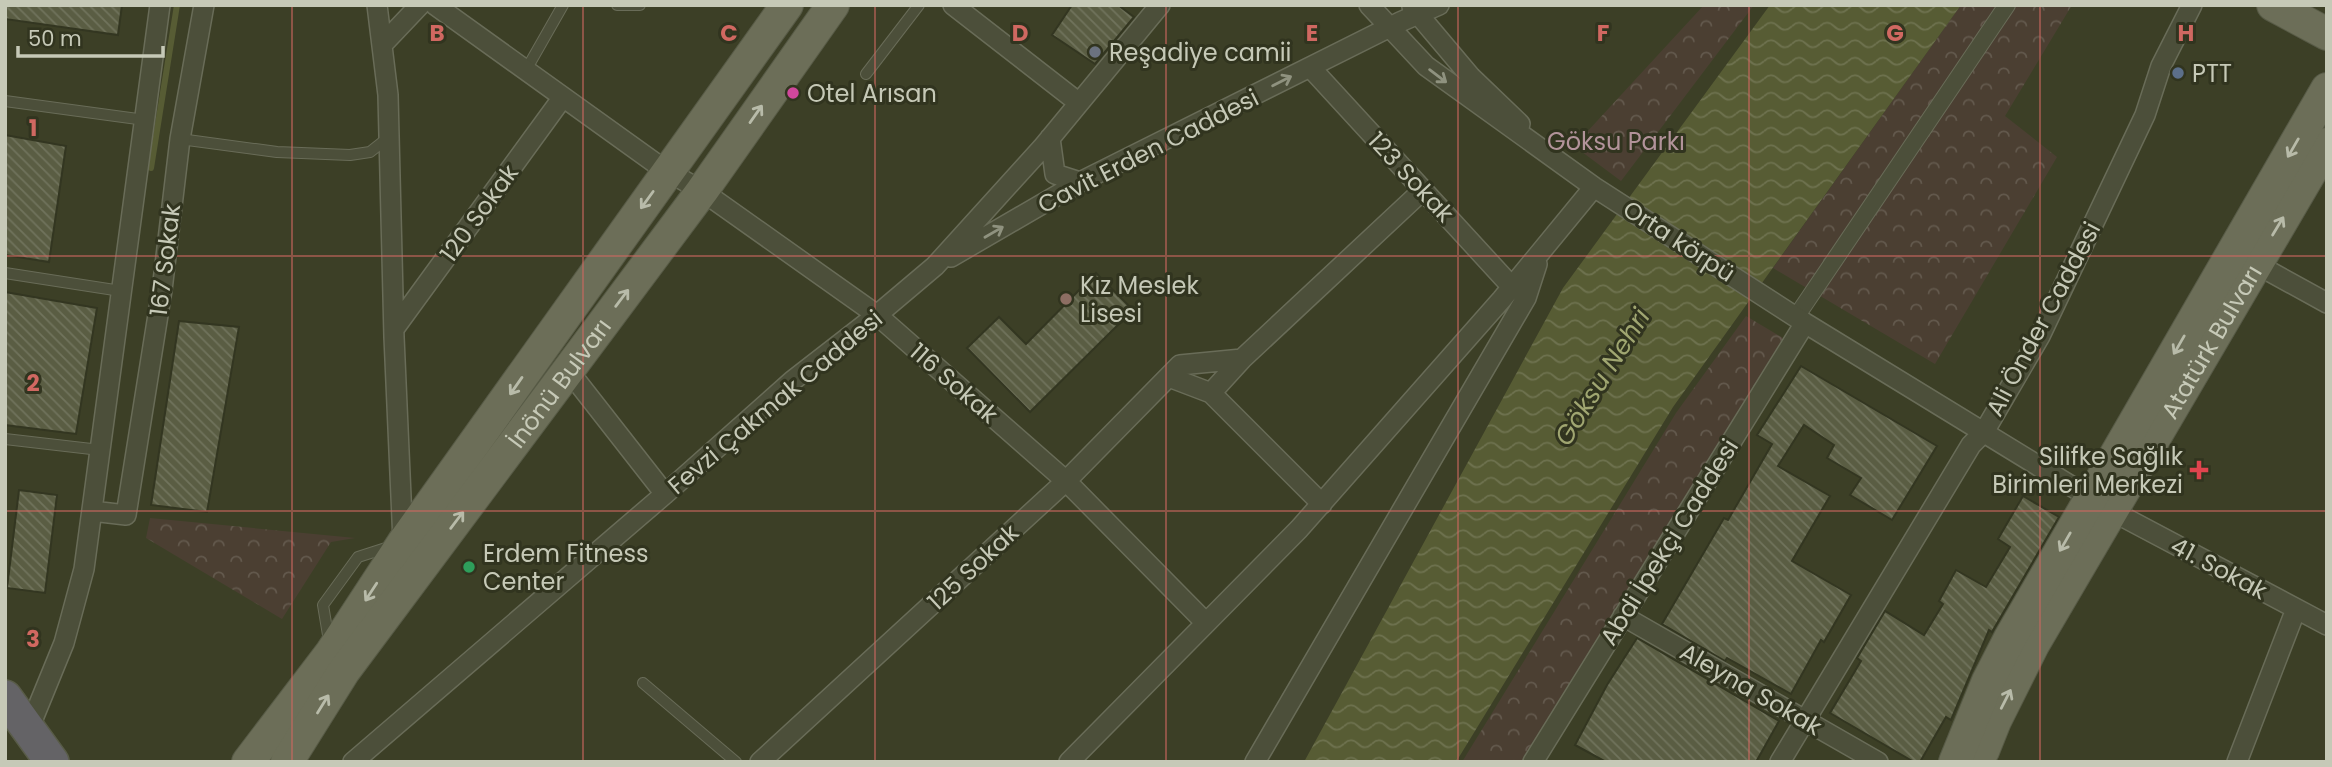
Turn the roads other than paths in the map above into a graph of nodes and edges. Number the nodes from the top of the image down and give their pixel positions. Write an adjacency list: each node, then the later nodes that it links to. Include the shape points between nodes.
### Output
1 (160, 5): 30 (street)
2 (204, 5): 33 (street, 167 Sokak)
3 (377, 5): 22 (street)
4 (420, 5): 22 (street)
5 (435, 5): 24 (street, 116 Sokak)
6 (563, 5): 24 (lane)
7 (617, 5): 8 (lane)
8 (640, 5)
9 (787, 5): 36 (main road, İnönü Bulvarı)
10 (833, 5): 40 (main road, İnönü Bulvarı, one-way to 10)
11 (919, 5): 25 (lane)
12 (953, 5): 29 (street)
13 (1160, 5): 29 (street, Fevzi Çakmak Caddesi)
14 (1369, 5): 20 (street)
15 (1439, 5): 19 (street, Cavit Erden Caddesi)
16 (2007, 5): 49 (street)
17 (2192, 5): 55 (street, Ali Önder Caddesi, via 2161,66 2146,115 2040,336)
18 (2273, 5): 21 (main road)
19 (1414, 10): 20 (street, Cavit Erden Caddesi); 35 (street, via 1471,77)
20 (1389, 28): 23 (street, Cavit Erden Caddesi); 35 (street, one-way to 35, via 1426,66)
21 (2327, 34)
22 (382, 45): 31 (street)
23 (1310, 67): 37 (street, Cavit Erden Caddesi, one-way to 23); 39 (street, 123 Sokak)
24 (526, 71): 27 (street, 116 Sokak)
25 (866, 74)
26 (2327, 89): 61 (main road, one-way to 61)
27 (563, 97): 36 (street, 116 Sokak); 50 (street, 120 Sokak)
28 (5, 101): 30 (lane)
29 (1079, 103): 32 (street, Fevzi Çakmak Caddesi)
30 (145, 120): 46 (street)
31 (389, 136): 33 (lane, via 370,152 350,155 277,152); 50 (street)
32 (1050, 138): 37 (street, via 1055,174); 43 (street, Fevzi Çakmak Caddesi)
33 (180, 139): 62 (street, 167 Sokak, via 162,290 126,516)
34 (2327, 144): 42 (main road, Atatürk Bulvarı, one-way to 34)
35 (1566, 168): 38 (street, Orta körpü)
36 (668, 172): 40 (street, 116 Sokak); 63 (main road, İnönü Bulvarı, one-way to 63)
37 (1080, 182): 43 (street, Cavit Erden Caddesi, one-way to 37)
38 (1594, 187): 41 (street); 49 (street, Orta körpü)
39 (1423, 190): 45 (street, 123 Sokak); 51 (street)
40 (702, 191): 48 (street, 116 Sokak); 52 (main road, İnönü Bulvarı, one-way to 40)
41 (1540, 253): 45 (street); 79 (street, via 1526,298)
42 (2256, 264): 47 (street); 61 (main road, Atatürk Bulvarı)
43 (935, 266): 48 (street, Fevzi Çakmak Caddesi)
44 (5, 273): 46 (lane)
45 (1512, 287): 60 (street)
46 (121, 291): 57 (street)
47 (2327, 303)
48 (877, 315): 58 (street, 116 Sokak); 59 (street, Fevzi Çakmak Caddesi, via 792,381)
49 (1801, 320): 55 (street, Orta körpü); 65 (street, Abdi İpekçi Caddesi)
50 (394, 329): 63 (street)
51 (1242, 359): 53 (street); 54 (street)
52 (568, 370): 59 (street); 74 (main road, İnönü Bulvarı, one-way to 52, via 344,671)
53 (1174, 371): 54 (street); 58 (street, 125 Sokak)
54 (1211, 393): 60 (street)
55 (1984, 432): 61 (street, 41. Sokak); 70 (street, Ali Önder Caddesi, via 1971,445)
56 (5, 439): 57 (lane)
57 (100, 450): 62 (street)
58 (1066, 481): 66 (street, 116 Sokak); 77 (street, 125 Sokak)
59 (665, 494): 75 (street, Fevzi Çakmak Caddesi)
60 (1322, 504): 66 (street)
61 (2102, 504): 64 (street, 41. Sokak); 83 (main road, one-way to 83, via 2010,638); 84 (main road, Atatürk Bulvarı, one-way to 61)
62 (92, 511): 71 (street, via 84,569 64,643)
63 (403, 543): 73 (main road, İnönü Bulvarı, via 331,653)
64 (2296, 609): 67 (street, 41. Sokak); 85 (street)
65 (1623, 616): 70 (street, Aleyna Sokak); 80 (street, Abdi İpekçi Caddesi)
66 (1206, 623): 78 (street)
67 (2327, 625)
68 (643, 684): 76 (lane)
69 (5, 697): 71 (highway)
70 (1804, 719): 81 (street, Ali Önder Caddesi); 82 (street, Aleyna Sokak)
71 (28, 731): 72 (highway)
72 (52, 762)
73 (248, 762)
74 (287, 762)
75 (353, 762)
76 (736, 762)
77 (760, 762)
78 (1069, 762)
79 (1255, 762)
80 (1532, 762)
81 (1780, 762)
82 (1878, 762)
83 (1955, 762)
84 (1979, 762)
85 (2237, 762)

